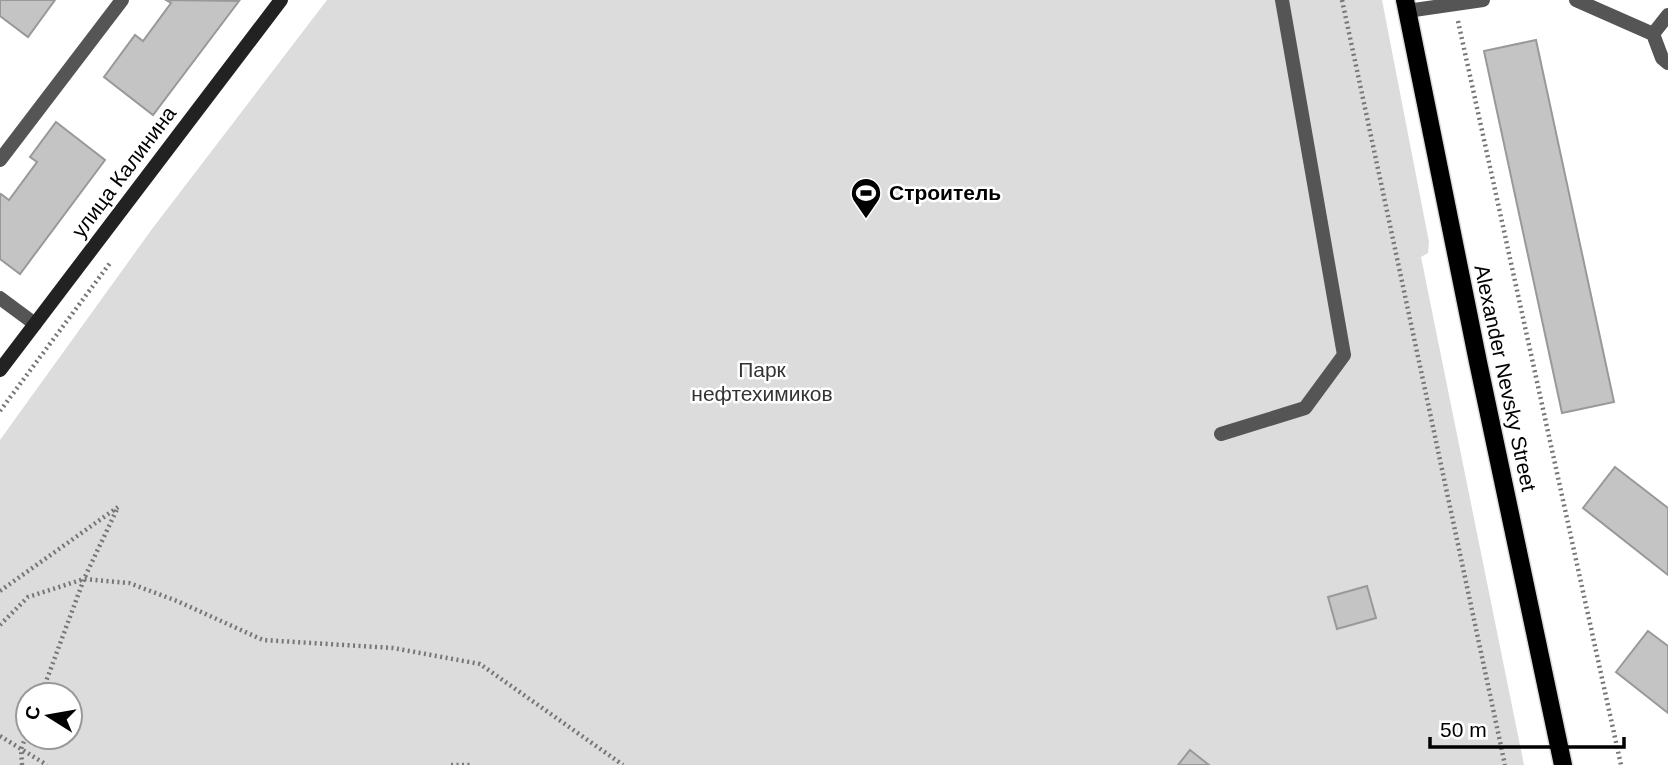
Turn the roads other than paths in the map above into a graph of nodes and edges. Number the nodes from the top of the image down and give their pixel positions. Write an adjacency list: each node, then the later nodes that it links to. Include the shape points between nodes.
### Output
1 (122, 0): 10 (lane)
2 (281, 0): 12 (street, улица Калинина)
3 (1282, 0): 14 (lane, via 1344,355 1305,408)
4 (1483, 0): 6 (lane)
5 (1576, 0): 8 (lane)
6 (1406, 5): 15 (main road, Alexander Nevsky Street)
7 (1668, 15): 8 (lane)
8 (1653, 34): 9 (lane)
9 (1668, 63)
10 (0, 160)
11 (0, 298): 12 (lane)
12 (35, 324): 13 (street, улица Калинина)
13 (0, 370)
14 (1221, 434)
15 (1563, 765)

